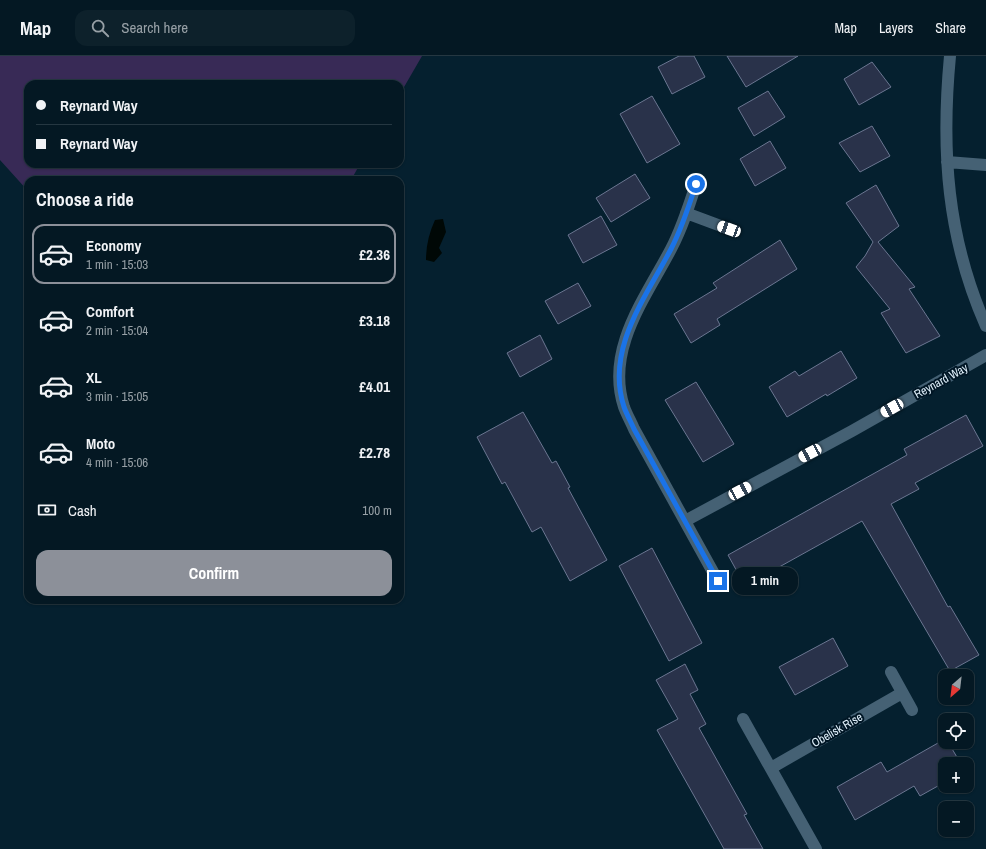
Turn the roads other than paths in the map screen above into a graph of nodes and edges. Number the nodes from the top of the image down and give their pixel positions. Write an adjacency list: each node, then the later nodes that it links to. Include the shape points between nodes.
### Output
1 (950, 56): 2 (street, via 946,120)
2 (947, 162): 3 (street); 7 (street, via 950,197 962,260)
3 (986, 165)
4 (696, 184): 5 (street)
5 (686, 214): 6 (street); 9 (street, via 672,247 631,322 621,355 620,373 624,406 634,429)
6 (729, 229)
7 (986, 326)
8 (986, 355): 9 (street, Reynard Way)
9 (685, 521): 10 (street)
10 (718, 581)
11 (891, 672): 12 (street)
12 (902, 693): 13 (street); 15 (street, Obelisk Rise)
13 (912, 710)
14 (743, 719): 15 (street)
15 (771, 768): 16 (street)
16 (816, 849)

